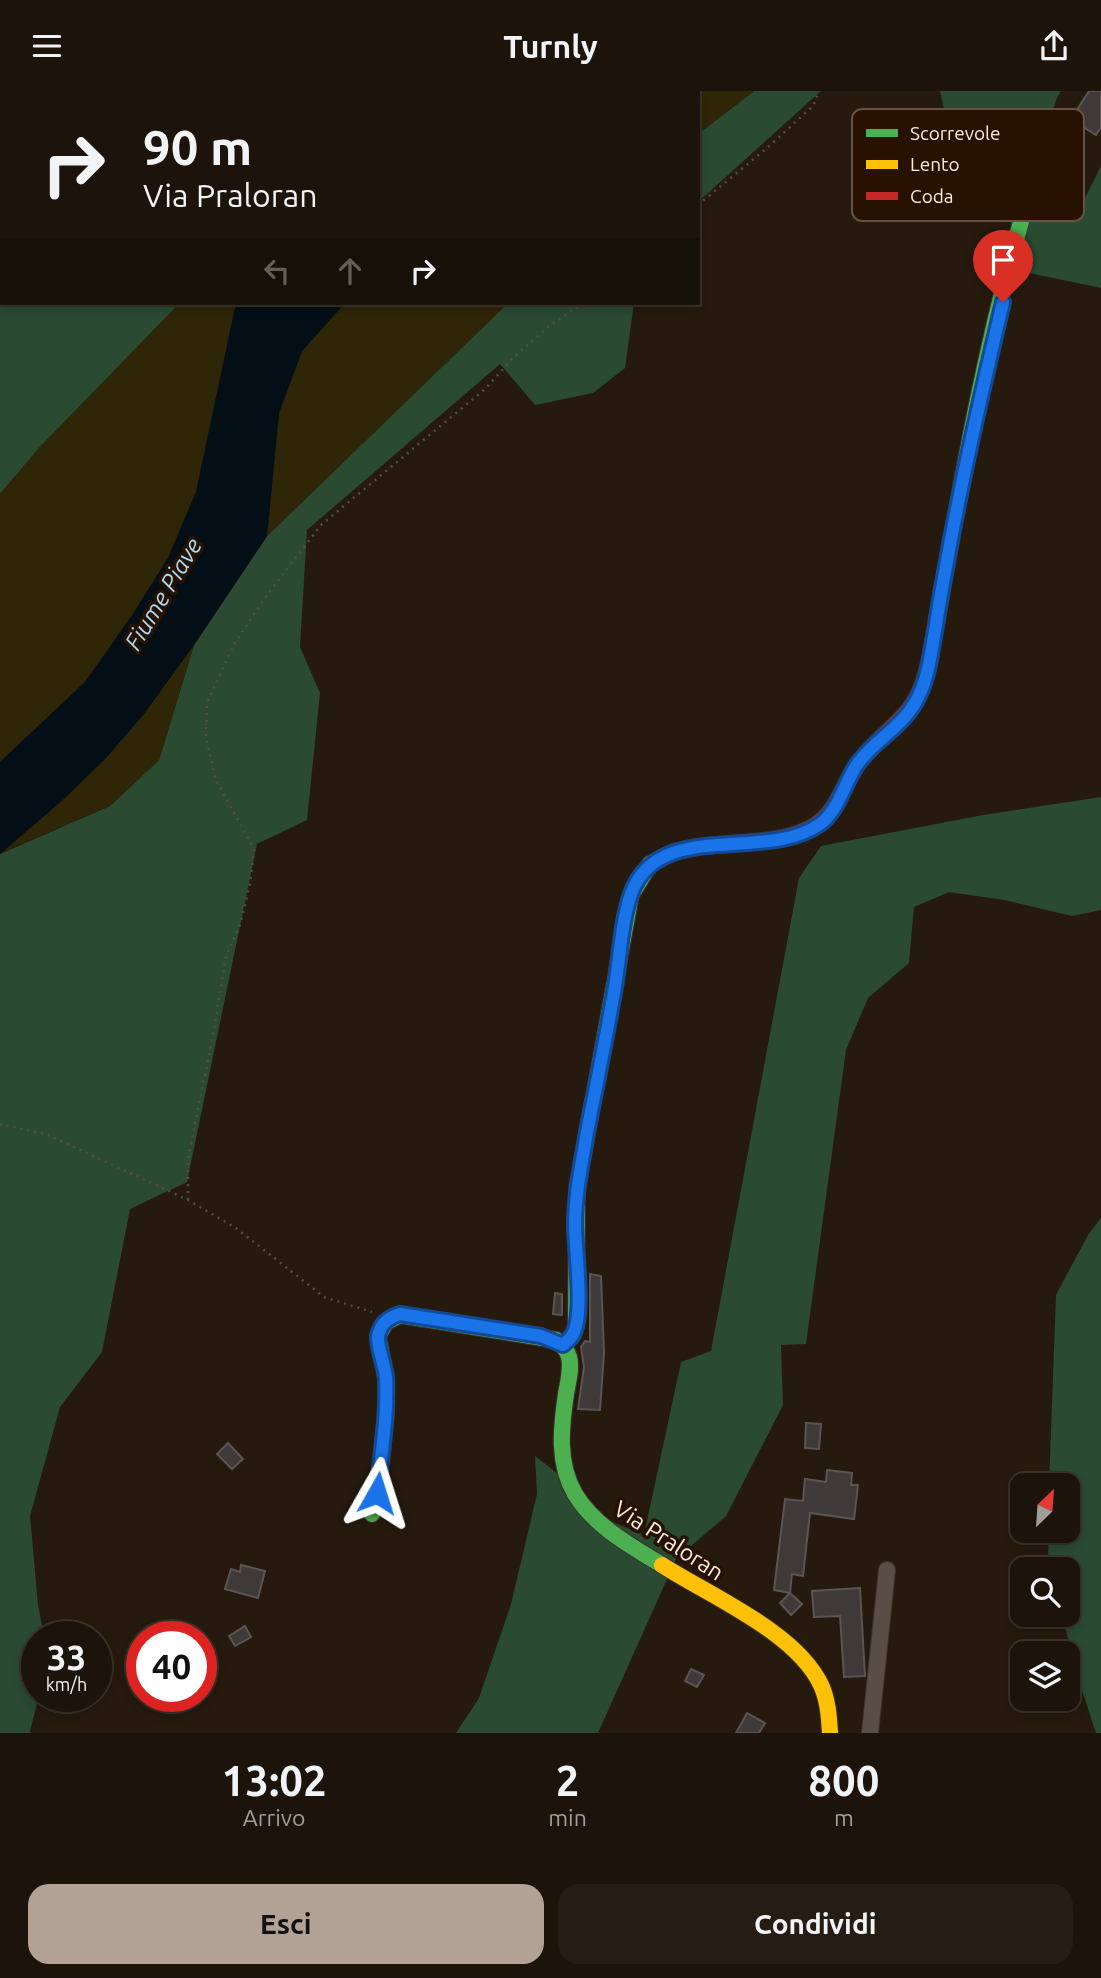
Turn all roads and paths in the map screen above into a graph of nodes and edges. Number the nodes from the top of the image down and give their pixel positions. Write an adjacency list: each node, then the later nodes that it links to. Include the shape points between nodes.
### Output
1 (819, 91): 2 (path, via 813,106)
2 (700, 203)
3 (1023, 221): 8 (street, via 952,534 930,659 916,702 858,764 820,824 768,840 664,855 638,878 631,895 577,1188 576,1327)
4 (581, 305): 6 (path, via 541,334 485,389 321,525 233,646 207,703 206,738 216,780 254,849 240,925 226,956 188,1158)
5 (0, 1124): 6 (path, via 46,1134)
6 (188, 1200): 7 (path, via 236,1228 324,1297)
7 (388, 1318): 8 (street, via 400,1314 541,1336); 9 (street, via 377,1339 386,1379 385,1417)
8 (563, 1345): 11 (street, Via Praloran, via 570,1365 562,1447 575,1496 604,1528 790,1644 823,1689 831,1709)
9 (372, 1514)
10 (887, 1570): 12 (street)
11 (830, 1733)
12 (870, 1733)

